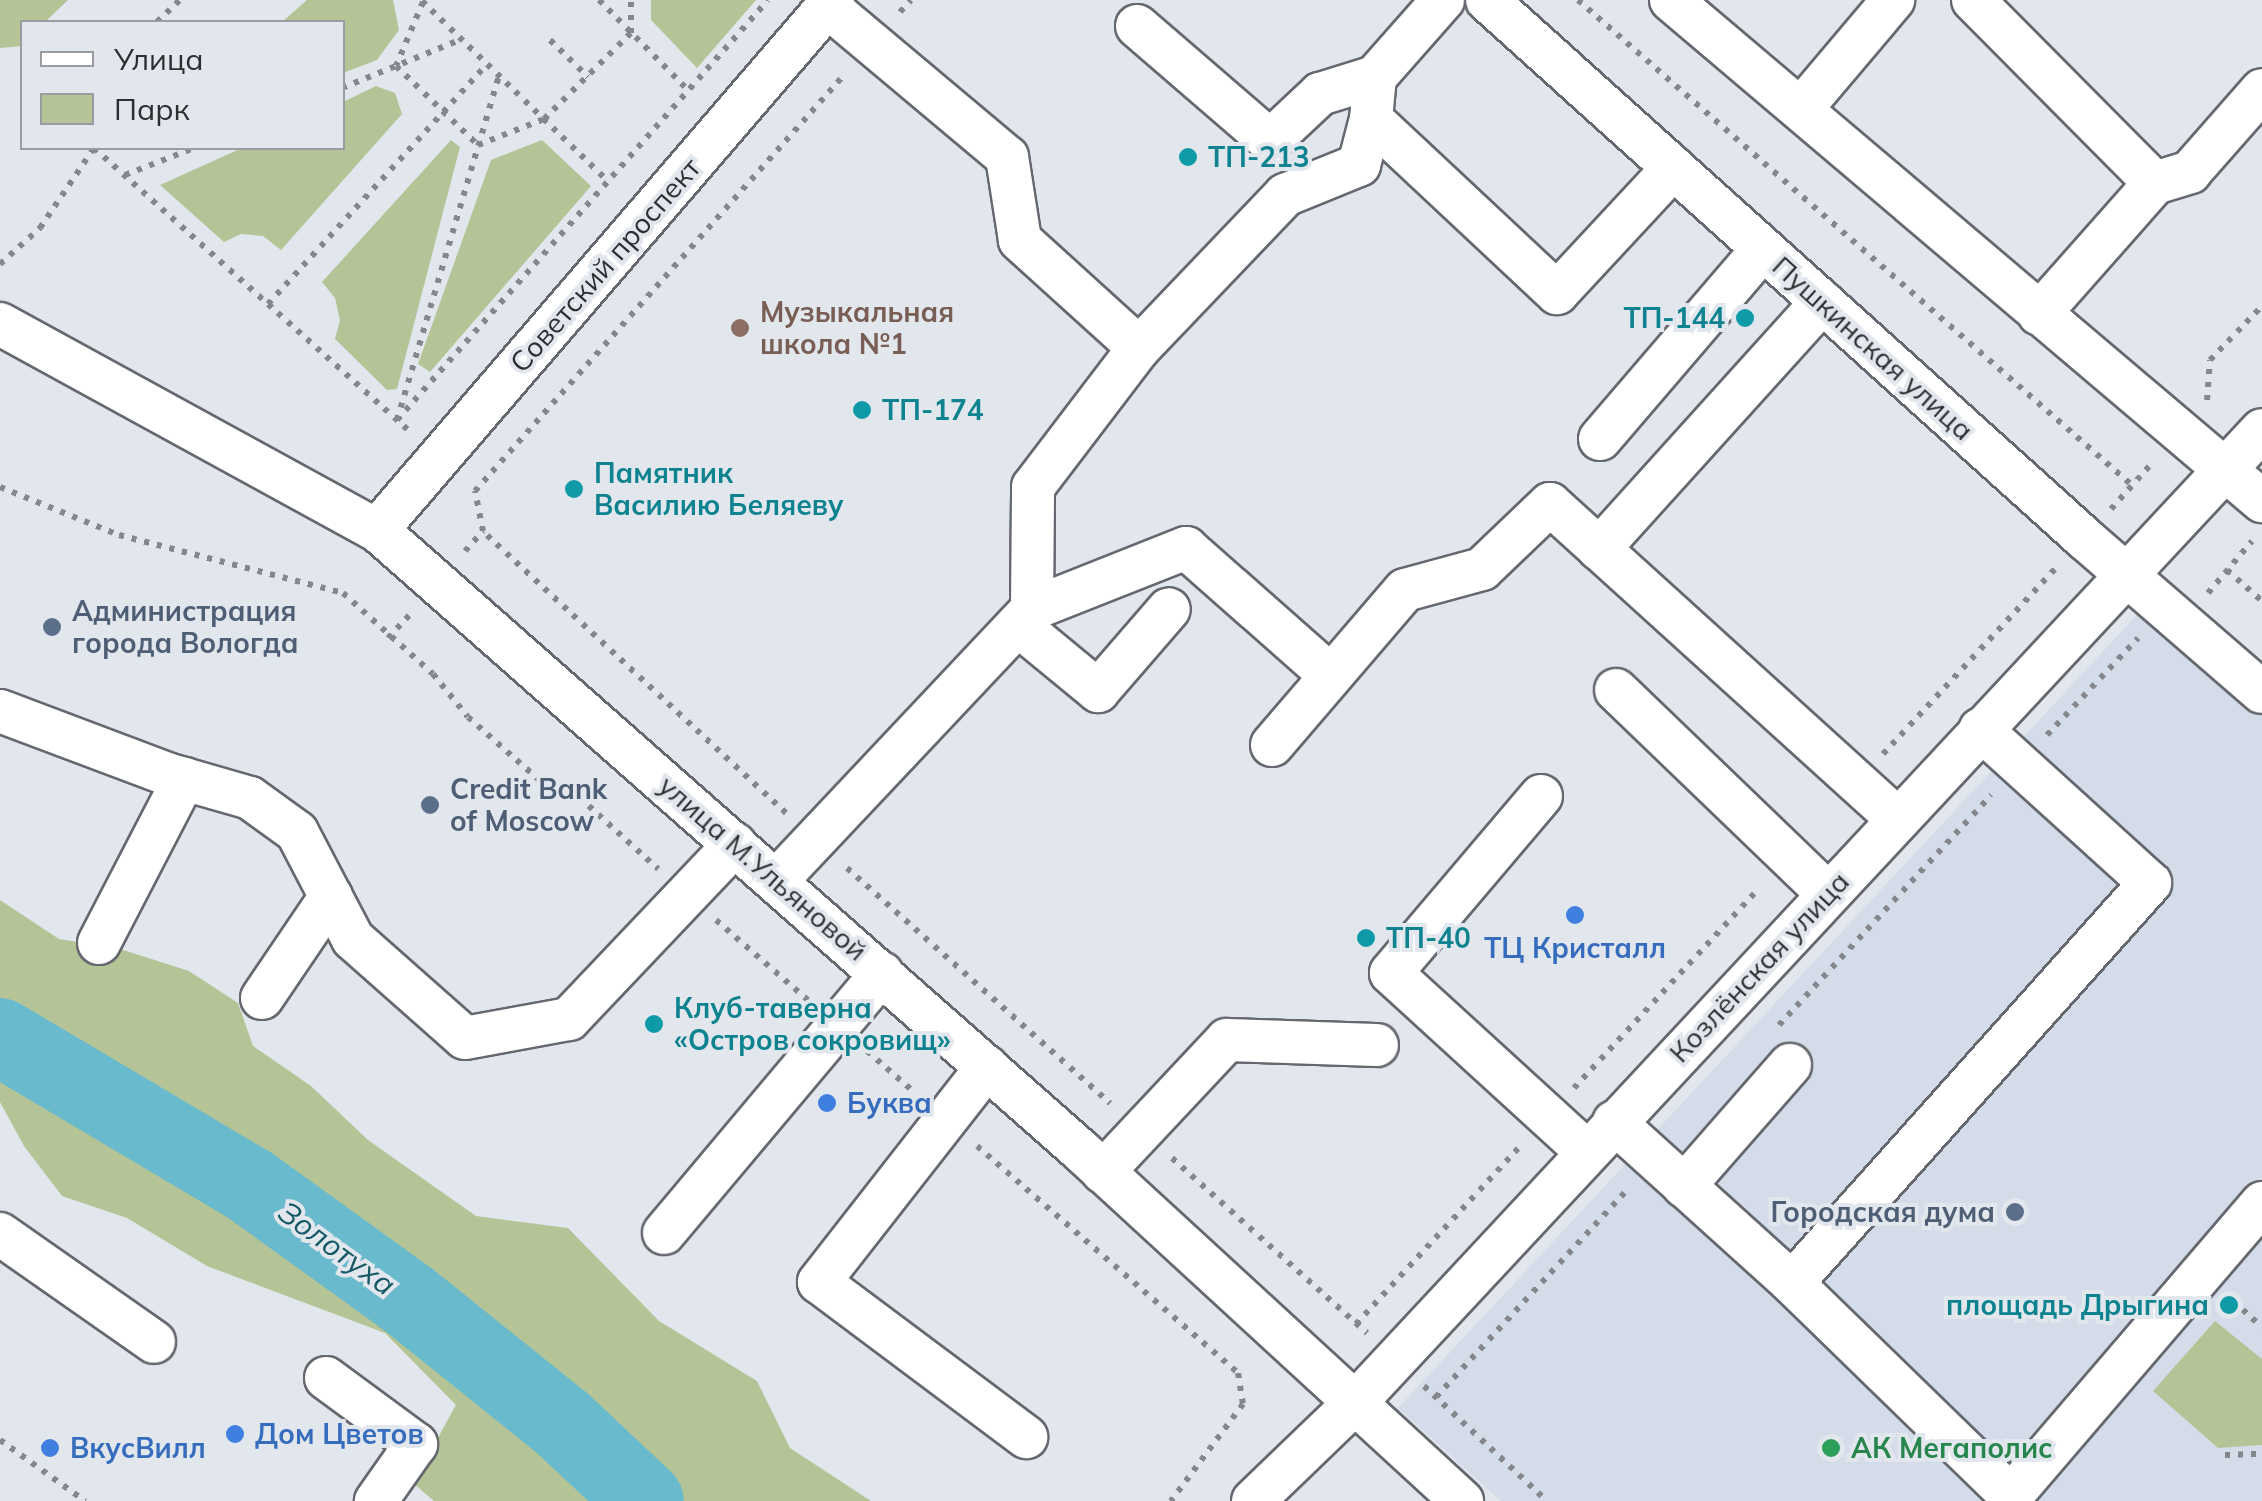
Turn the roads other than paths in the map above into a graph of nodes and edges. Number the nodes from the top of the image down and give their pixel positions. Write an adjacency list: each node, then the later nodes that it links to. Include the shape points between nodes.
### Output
1 (1443, 0): 8 (street)
2 (1487, 0): 12 (street, Пушкинская улица)
3 (1671, 0): 10 (street)
4 (1893, 0): 10 (street)
5 (1973, 0): 13 (street)
6 (830, 3): 18 (street, via 1008,157 1020,240); 23 (street, Советский проспект)
7 (1137, 26): 8 (street, via 1270,141 1320,94)
8 (1376, 77): 11 (street)
9 (2262, 90): 13 (street, via 2190,172)
10 (1801, 109): 16 (street)
11 (1371, 119): 12 (street, via 1557,294); 18 (street, via 1358,165 1285,195)
12 (1673, 168): 14 (street, Пушкинская улица)
13 (2155, 184): 16 (street)
14 (1763, 249): 15 (street, Пушкинская улица); 20 (street)
15 (1822, 302): 24 (street); 25 (street, Пушкинская улица)
16 (2040, 314): 21 (street)
17 (0, 324): 23 (street, улица М.Ульяновой)
18 (1140, 348): 27 (street, via 1033,486)
19 (2262, 430): 21 (street, Козлёнская улица)
20 (1600, 439)
21 (2226, 472): 22 (street); 25 (street, Козлёнская улица)
22 (2262, 501)
23 (377, 530): 37 (street, улица М.Ульяновой)
24 (1600, 549): 28 (street, via 1550,504 1482,569 1405,590); 36 (street)
25 (2126, 572): 30 (street, Пушкинская улица); 32 (street, Козлёнская улица)
26 (1169, 610): 27 (street, via 1098,691)
27 (1025, 617): 28 (street, via 1186,548); 38 (street)
28 (1331, 676): 33 (street)
29 (1616, 690): 39 (street)
30 (2262, 692)
31 (0, 710): 34 (street)
32 (1980, 729): 36 (street, Козлёнская улица); 53 (street, via 2150,883)
33 (1272, 745)
34 (184, 779): 40 (street, via 250,798 297,832); 41 (street)
35 (1541, 796): 47 (street, via 1391,973 1548,1116)
36 (1897, 819): 39 (street, Козлёнская улица)
37 (735, 844): 38 (street, улица М.Ульяновой); 40 (street, via 570,1019 465,1038 353,939)
38 (777, 880): 42 (street, улица М.Ульяновой)
39 (1827, 893): 47 (street, Козлёнская улица)
40 (331, 896): 43 (street)
41 (98, 943)
42 (882, 973): 46 (street, улица М.Ульяновой); 51 (street)
43 (262, 998)
44 (1377, 1045): 48 (street, via 1227,1040)
45 (1784, 1047): 49 (street)
46 (987, 1067): 48 (street, улица М.Ульяновой); 57 (street, via 820,1282)
47 (1601, 1137): 49 (street); 56 (street, Козлёнская улица)
48 (1103, 1172): 56 (street, улица М.Ульяновой)
49 (1670, 1172): 53 (street)
50 (2262, 1203): 58 (street)
51 (664, 1233)
52 (0, 1234): 54 (street)
53 (1792, 1283): 58 (street)
54 (154, 1342)
55 (326, 1378): 59 (street, via 416,1444)
56 (1355, 1402): 60 (street, Козлёнская улица); 61 (street, улица М.Ульяновой)
57 (1026, 1436)
58 (2011, 1499)
59 (376, 1501)
60 (1253, 1501)
61 (1462, 1501)

